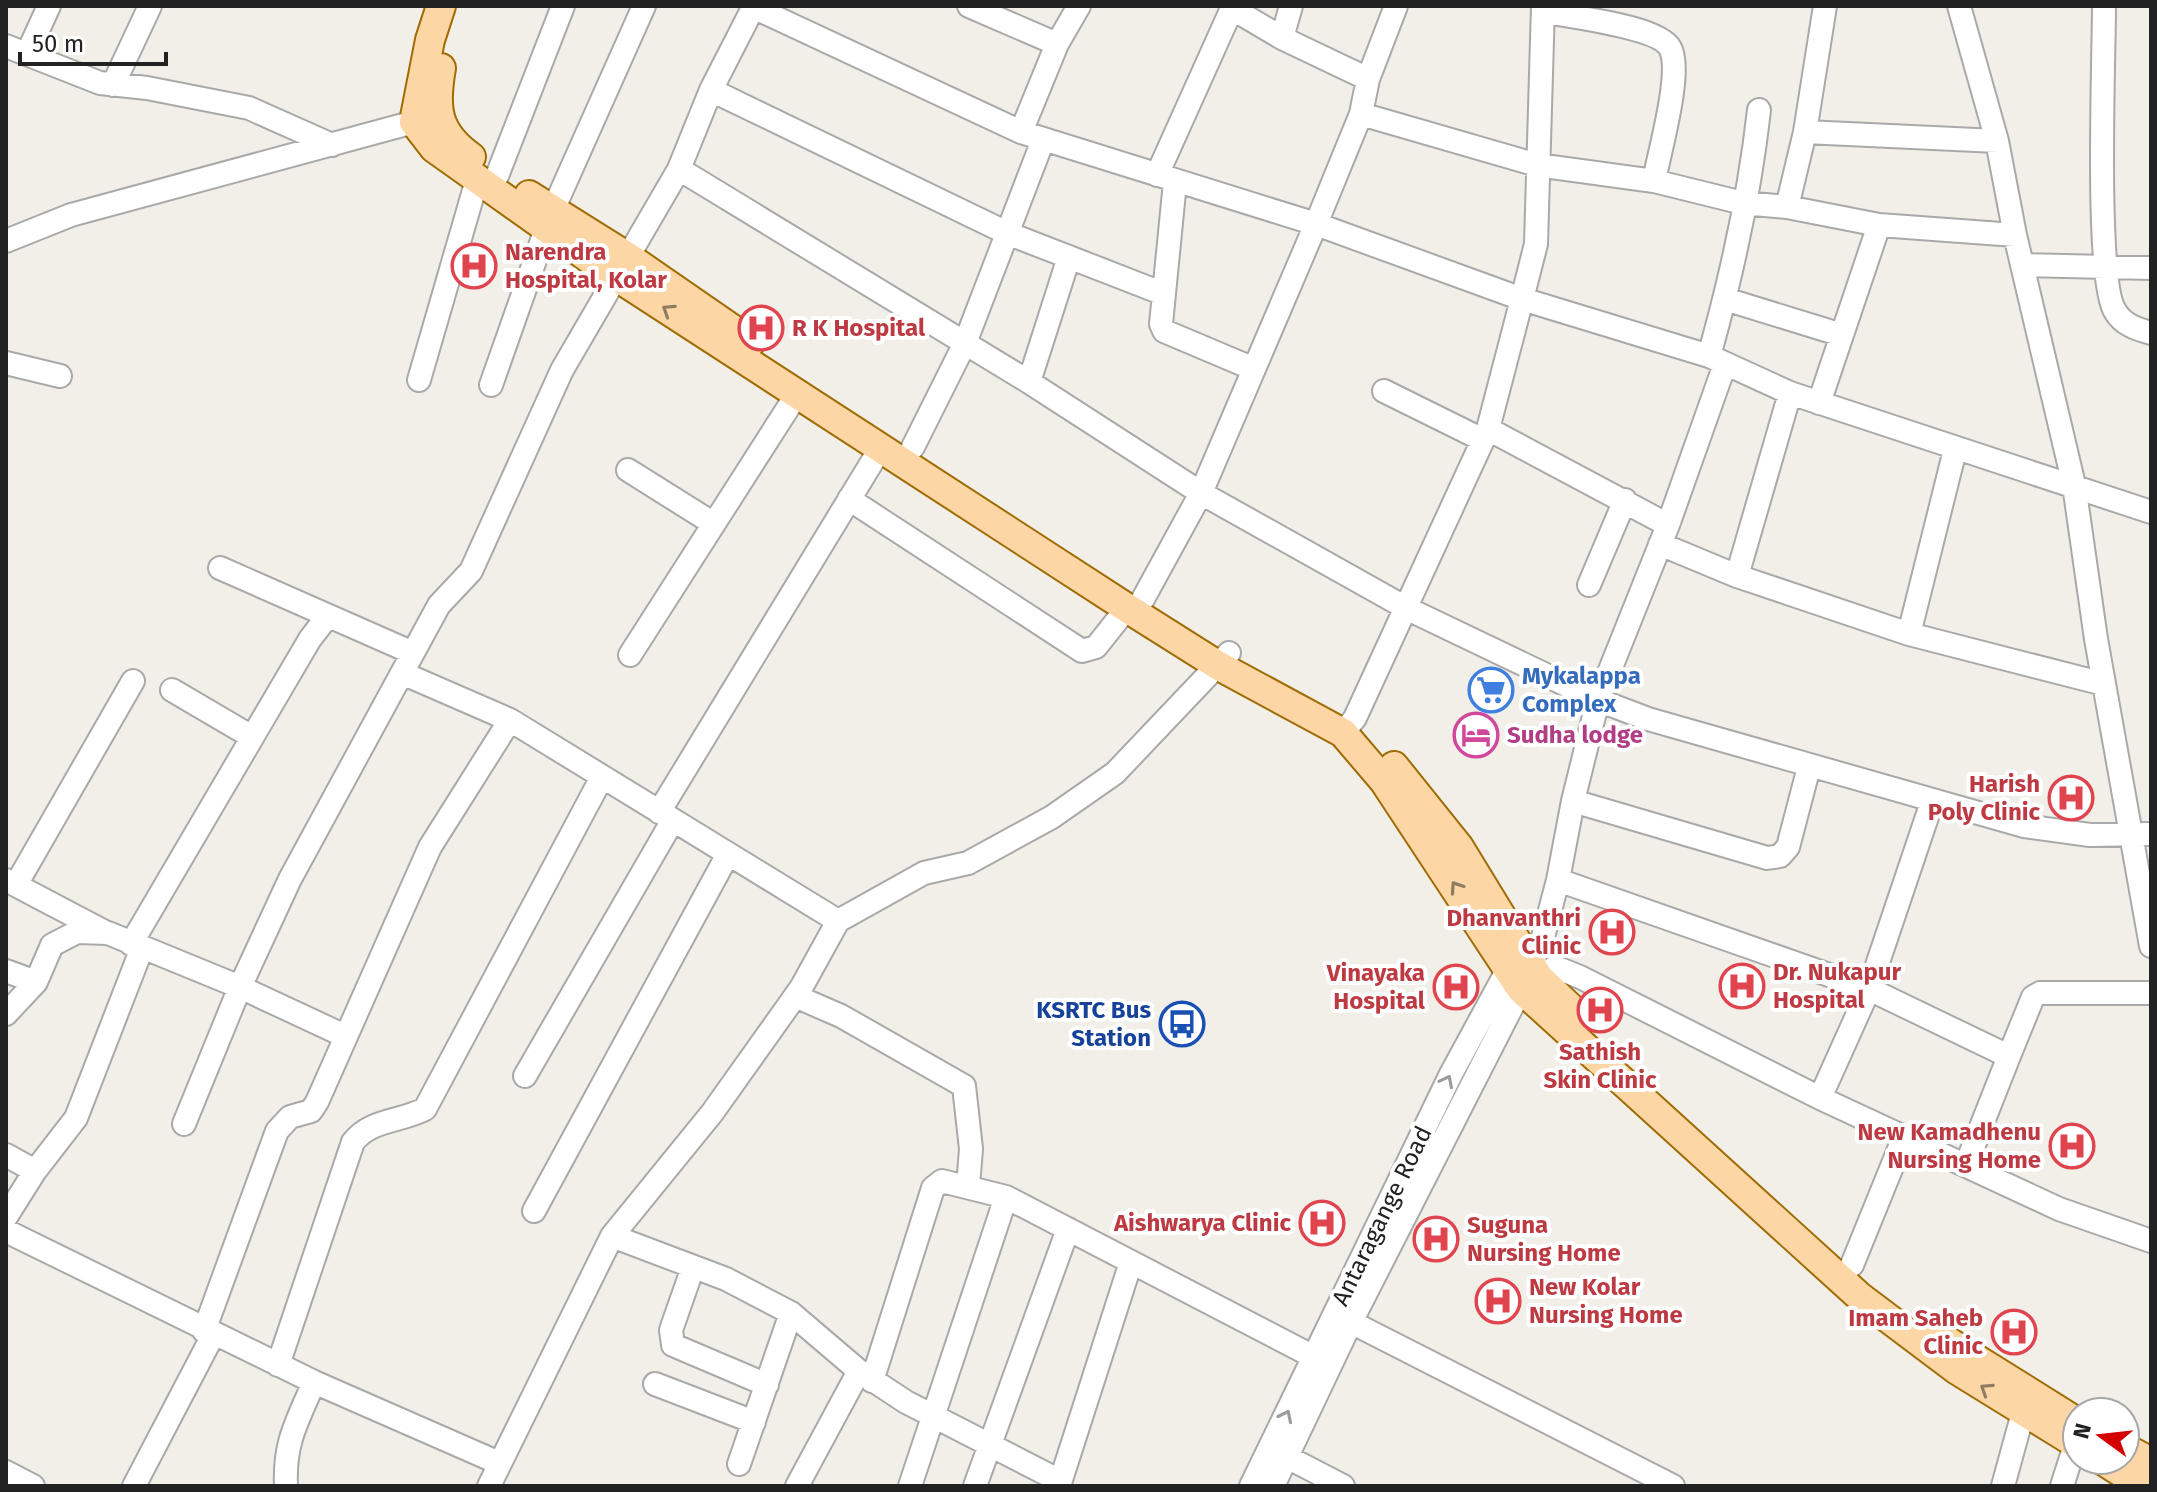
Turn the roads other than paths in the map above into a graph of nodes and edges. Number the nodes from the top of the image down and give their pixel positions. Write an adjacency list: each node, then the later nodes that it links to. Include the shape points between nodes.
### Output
1 (49, 6): 19 (street)
2 (150, 6): 21 (street)
3 (441, 6): 25 (main road)
4 (461, 6): 33 (main road, via 443,57 437,101 452,144)
5 (563, 6): 33 (street)
6 (644, 6): 38 (street)
7 (753, 6): 22 (street); 26 (street)
8 (969, 6): 18 (street)
9 (1079, 6): 18 (street)
10 (1291, 6): 17 (street)
11 (1396, 6): 20 (street)
12 (1825, 6): 27 (street)
13 (1959, 6): 29 (street)
14 (2104, 6): 47 (street)
15 (1233, 7): 17 (street); 34 (street)
16 (1543, 9): 31 (street); 35 (street, via 1638,30 1671,49 1674,74)
17 (1282, 38): 20 (street)
18 (1057, 44): 26 (street)
19 (16, 50): 21 (street)
20 (1368, 79): 24 (street)
21 (113, 85): 30 (street, via 249,108)
22 (711, 90): 32 (street); 41 (street)
23 (1759, 110): 36 (street, Antaragange Road)
24 (1361, 114): 31 (street); 39 (street)
25 (414, 122): 30 (street); 33 (main road, via 434,148)
26 (1021, 132): 28 (street)
27 (1805, 132): 29 (street); 37 (street)
28 (1043, 140): 34 (street); 41 (street)
29 (1997, 141): 42 (street)
30 (332, 145): 43 (street, via 71,215)
31 (1537, 165): 35 (street); 50 (street, via 1536,244)
32 (679, 169): 46 (street); 54 (street)
33 (487, 178): 38 (main road); 59 (street)
34 (1166, 178): 39 (street); 49 (street)
35 (1654, 181): 36 (street)
36 (1743, 203): 37 (street); 51 (street, Antaragange Road)
37 (1787, 207): 40 (street)
38 (549, 219): 46 (main road); 61 (street)
39 (1316, 224): 50 (street); 57 (street)
40 (1879, 225): 42 (street); 53 (street)
41 (1007, 233): 44 (street); 54 (street)
42 (2015, 235): 45 (street)
43 (6, 241)
44 (1069, 257): 49 (street); 60 (street)
45 (2024, 265): 47 (street); 71 (street)
46 (622, 266): 64 (main road, one-way to 46); 67 (main road); 85 (street, via 562,370 471,571 439,605)
47 (2105, 267): 48 (street); 52 (street, via 2114,310 2124,321)
48 (2151, 268)
49 (1164, 294): 57 (street, via 1164,331)
50 (1522, 299): 55 (street); 66 (street)
51 (1725, 299): 53 (street); 55 (street, Antaragange Road)
52 (2151, 333)
53 (1842, 335): 65 (street)
54 (965, 343): 60 (street); 67 (street)
55 (1717, 360): 63 (street); 77 (street, Antaragange Road)
56 (6, 363): 58 (street)
57 (1254, 369): 72 (street)
58 (60, 376)
59 (419, 380)
60 (1029, 382): 72 (street)
61 (491, 385)
62 (1384, 391): 66 (street)
63 (1790, 393): 65 (street); 79 (street)
64 (797, 394): 68 (main road); 76 (street)
65 (1819, 403): 69 (street)
66 (1485, 434): 74 (street); 82 (street)
67 (913, 447): 81 (main road)
68 (880, 449): 73 (street); 81 (main road)
69 (1955, 450): 71 (street); 84 (street)
70 (628, 470): 76 (street)
71 (2074, 485): 75 (street); 90 (street)
72 (1201, 493): 81 (street); 82 (street)
73 (849, 499): 81 (street, via 1082,651 1096,647); 100 (street)
74 (1625, 500): 77 (street); 80 (street)
75 (2151, 512)
76 (714, 524): 86 (street)
77 (1664, 535): 79 (street); 92 (street, Antaragange Road)
78 (220, 568): 83 (street)
79 (1737, 576): 84 (street)
80 (1589, 585)
81 (1135, 604): 87 (main road)
82 (1408, 609): 92 (street); 94 (street)
83 (327, 617): 85 (street); 95 (street)
84 (1909, 634): 90 (street)
85 (413, 653): 88 (street)
86 (630, 655)
87 (1224, 660): 94 (main road); 105 (street, via 1115,773 1052,817 968,863 924,873)
88 (402, 673): 93 (street); 112 (street, via 290,879)
89 (133, 681): 104 (street)
90 (2104, 684): 101 (street)
91 (172, 690): 95 (street)
92 (1598, 700): 96 (street); 98 (street, Antaragange Road)
93 (510, 720): 97 (street); 117 (street, via 430,847)
94 (1349, 726): 109 (main road, via 1384,781)
95 (252, 737): 107 (street)
96 (1809, 767): 98 (street, via 1788,847 1780,856 1767,858); 99 (street)
97 (602, 777): 100 (street); 141 (street, via 425,1109 363,1129 353,1142)
98 (1573, 801): 103 (street, Antaragange Road)
99 (1932, 802): 101 (street, via 2024,826 2090,835); 113 (street)
100 (666, 816): 102 (street); 119 (street)
101 (2141, 834): 108 (street)
102 (728, 854): 105 (street); 128 (street)
103 (1558, 880): 109 (street, Antaragange Road); 113 (street)
104 (11, 882): 106 (street)
105 (838, 921): 115 (street)
106 (108, 933): 107 (street); 111 (street, via 77,932 52,945)
107 (137, 946): 112 (street); 125 (street, via 76,1118)
108 (2151, 946)
109 (1527, 964): 120 (street, via 1580,977); 135 (main road); 138 (street, Antaragange Road); 146 (main road, one-way to 109, via 1860,1297)
110 (6, 971): 111 (street)
111 (36, 982): 116 (street)
112 (240, 987): 117 (street); 121 (street)
113 (1869, 989): 118 (street, via 2002,1053); 120 (street)
114 (2151, 993): 118 (street, via 2040,993 2033,997)
115 (795, 996): 126 (street, via 964,1086 971,1149); 132 (street, via 712,1113)
116 (6, 1014)
117 (345, 1036): 139 (street, via 311,1111 290,1117 277,1131)
118 (2011, 1051): 124 (street)
119 (525, 1076)
120 (1820, 1098): 122 (street)
121 (184, 1124)
122 (1904, 1137): 124 (street); 135 (street)
123 (6, 1155): 125 (street)
124 (1966, 1165): 133 (street, via 2059,1209)
125 (35, 1171): 129 (street)
126 (968, 1186): 127 (street); 142 (street, via 942,1181 933,1188)
127 (1006, 1197): 130 (street); 147 (street)
128 (534, 1211)
129 (6, 1217)
130 (1068, 1229): 134 (street); 151 (street)
131 (6, 1231): 139 (street)
132 (612, 1236): 136 (street); 153 (street)
133 (2151, 1241)
134 (1131, 1262): 140 (street); 156 (street)
135 (1852, 1265): 149 (main road, via 1918,1322)
136 (693, 1267): 137 (street); 145 (street, via 671,1330 673,1345)
137 (791, 1313): 142 (street); 145 (street)
138 (1343, 1318): 140 (street, Antaragange Road); 152 (street, Antaragange Road); 167 (street)
139 (209, 1333): 141 (street); 158 (street)
140 (1314, 1357): 164 (street, Antaragange Road, one-way to 140)
141 (278, 1365): 143 (street)
142 (866, 1376): 147 (street); 161 (street)
143 (314, 1382): 153 (street); 159 (street, via 289,1439 283,1464)
144 (655, 1384): 148 (street)
145 (767, 1385): 148 (street)
146 (2023, 1413): 150 (main road); 168 (street)
147 (935, 1417): 151 (street); 162 (street)
148 (754, 1422): 154 (street)
149 (2061, 1426)
150 (2061, 1430)
151 (989, 1446): 156 (street); 163 (street)
152 (1287, 1457): 165 (street, Antaragange Road); 166 (street)
153 (499, 1463): 160 (street)
154 (739, 1464)
155 (6, 1472): 157 (street)
156 (1060, 1484)
157 (33, 1486)
158 (134, 1486)
159 (286, 1486)
160 (489, 1486)
161 (797, 1486)
162 (910, 1486)
163 (975, 1486)
164 (1251, 1486)
165 (1273, 1486)
166 (1343, 1486)
167 (1673, 1486)
168 (2003, 1486)

